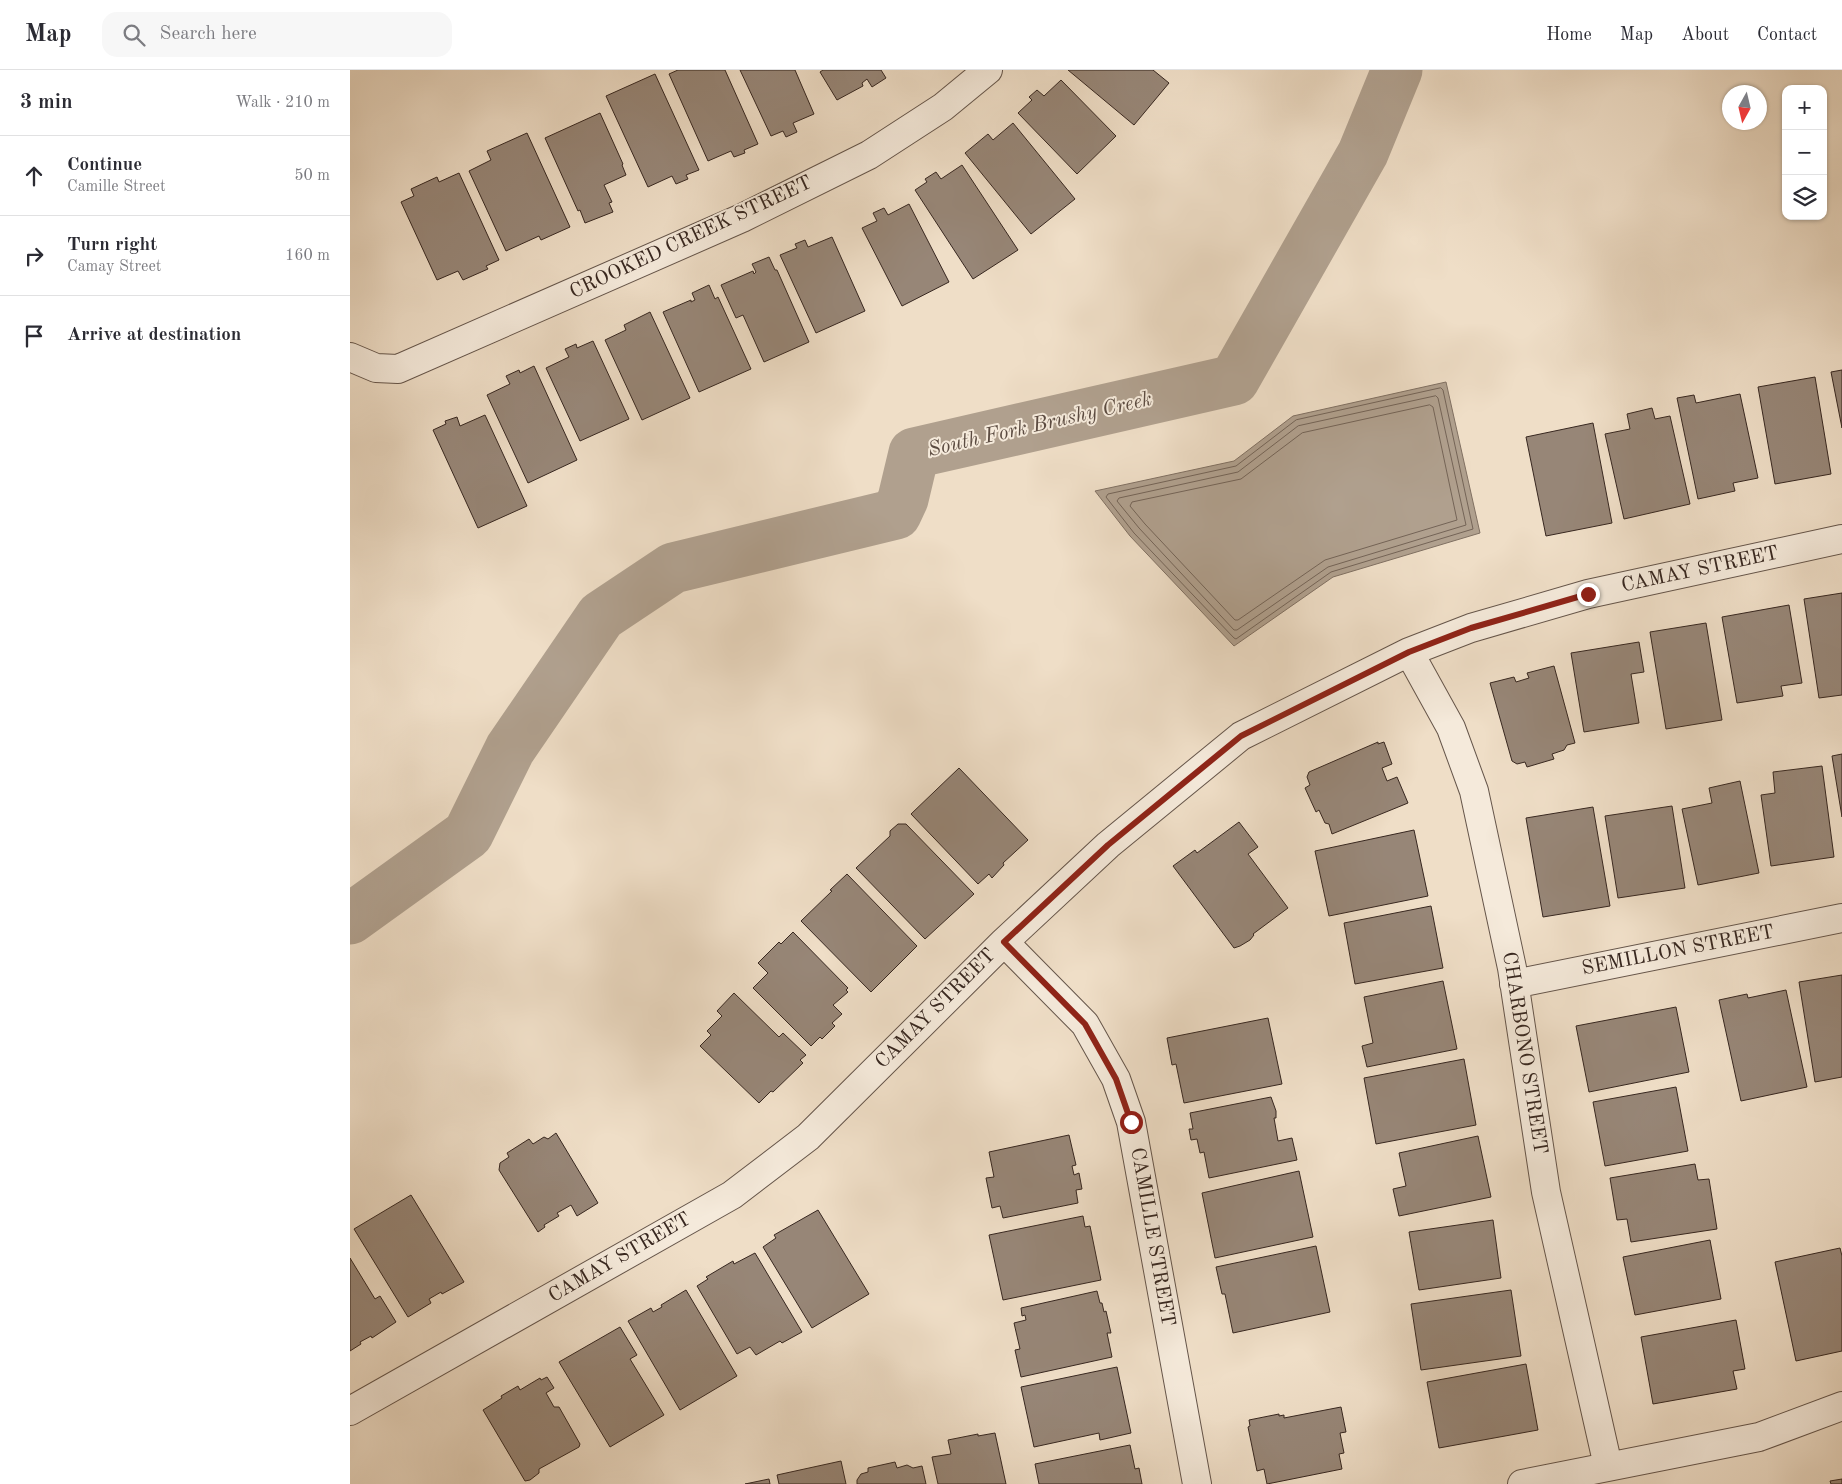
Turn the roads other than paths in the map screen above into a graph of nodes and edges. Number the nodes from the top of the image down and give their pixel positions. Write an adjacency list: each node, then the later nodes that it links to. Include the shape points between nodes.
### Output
1 (988, 70): 2 (street, CROOKED CREEK STREET, via 943,107 870,155 750,213 398,369 376,368)
2 (350, 357)
3 (1842, 540): 4 (street, CAMAY STREET, via 1588,594 1471,628)
4 (1409, 652): 6 (street, CAMAY STREET, via 1241,736 1108,845); 7 (street, CHARBONO STREET, via 1451,728 1474,791)
5 (1842, 918): 7 (street, SEMILLON STREET)
6 (1004, 942): 9 (street, CAMAY STREET, via 808,1137 732,1194); 11 (street, CAMILLE STREET, via 1085,1024 1116,1079 1131,1122)
7 (1514, 984): 10 (street, CHARBONO STREET, via 1546,1192)
8 (1842, 1406): 10 (street, via 1759,1436)
9 (350, 1411)
10 (1608, 1466): 12 (street)
11 (1198, 1484)
12 (1522, 1484)

